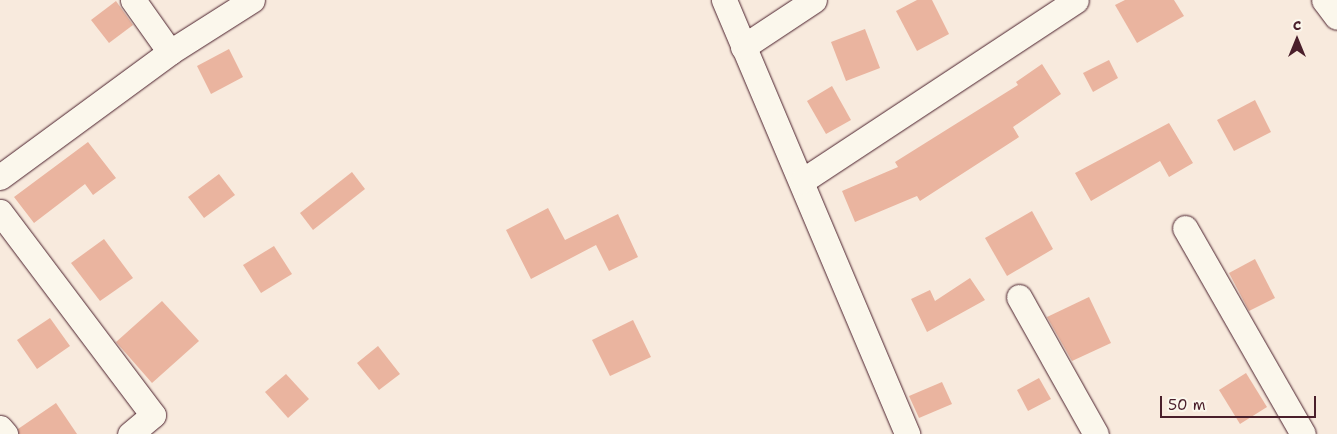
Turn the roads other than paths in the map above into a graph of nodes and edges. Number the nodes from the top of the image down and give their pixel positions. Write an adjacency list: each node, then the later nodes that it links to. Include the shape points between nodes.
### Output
1 (133, 0): 9 (street)
2 (252, 0): 9 (street)
3 (724, 0): 8 (street)
4 (814, 0): 8 (street)
5 (1076, 0): 11 (street)
6 (1324, 0): 7 (street)
7 (1337, 18)
8 (743, 47): 11 (street)
9 (170, 52): 10 (street)
10 (0, 177)
11 (802, 181): 18 (street)
12 (0, 212): 17 (street, via 153,415)
13 (1185, 228): 20 (street)
14 (1020, 297): 19 (street)
15 (0, 428): 16 (street)
16 (5, 434)
17 (130, 434)
18 (907, 434)
19 (1096, 434)
20 (1303, 434)

